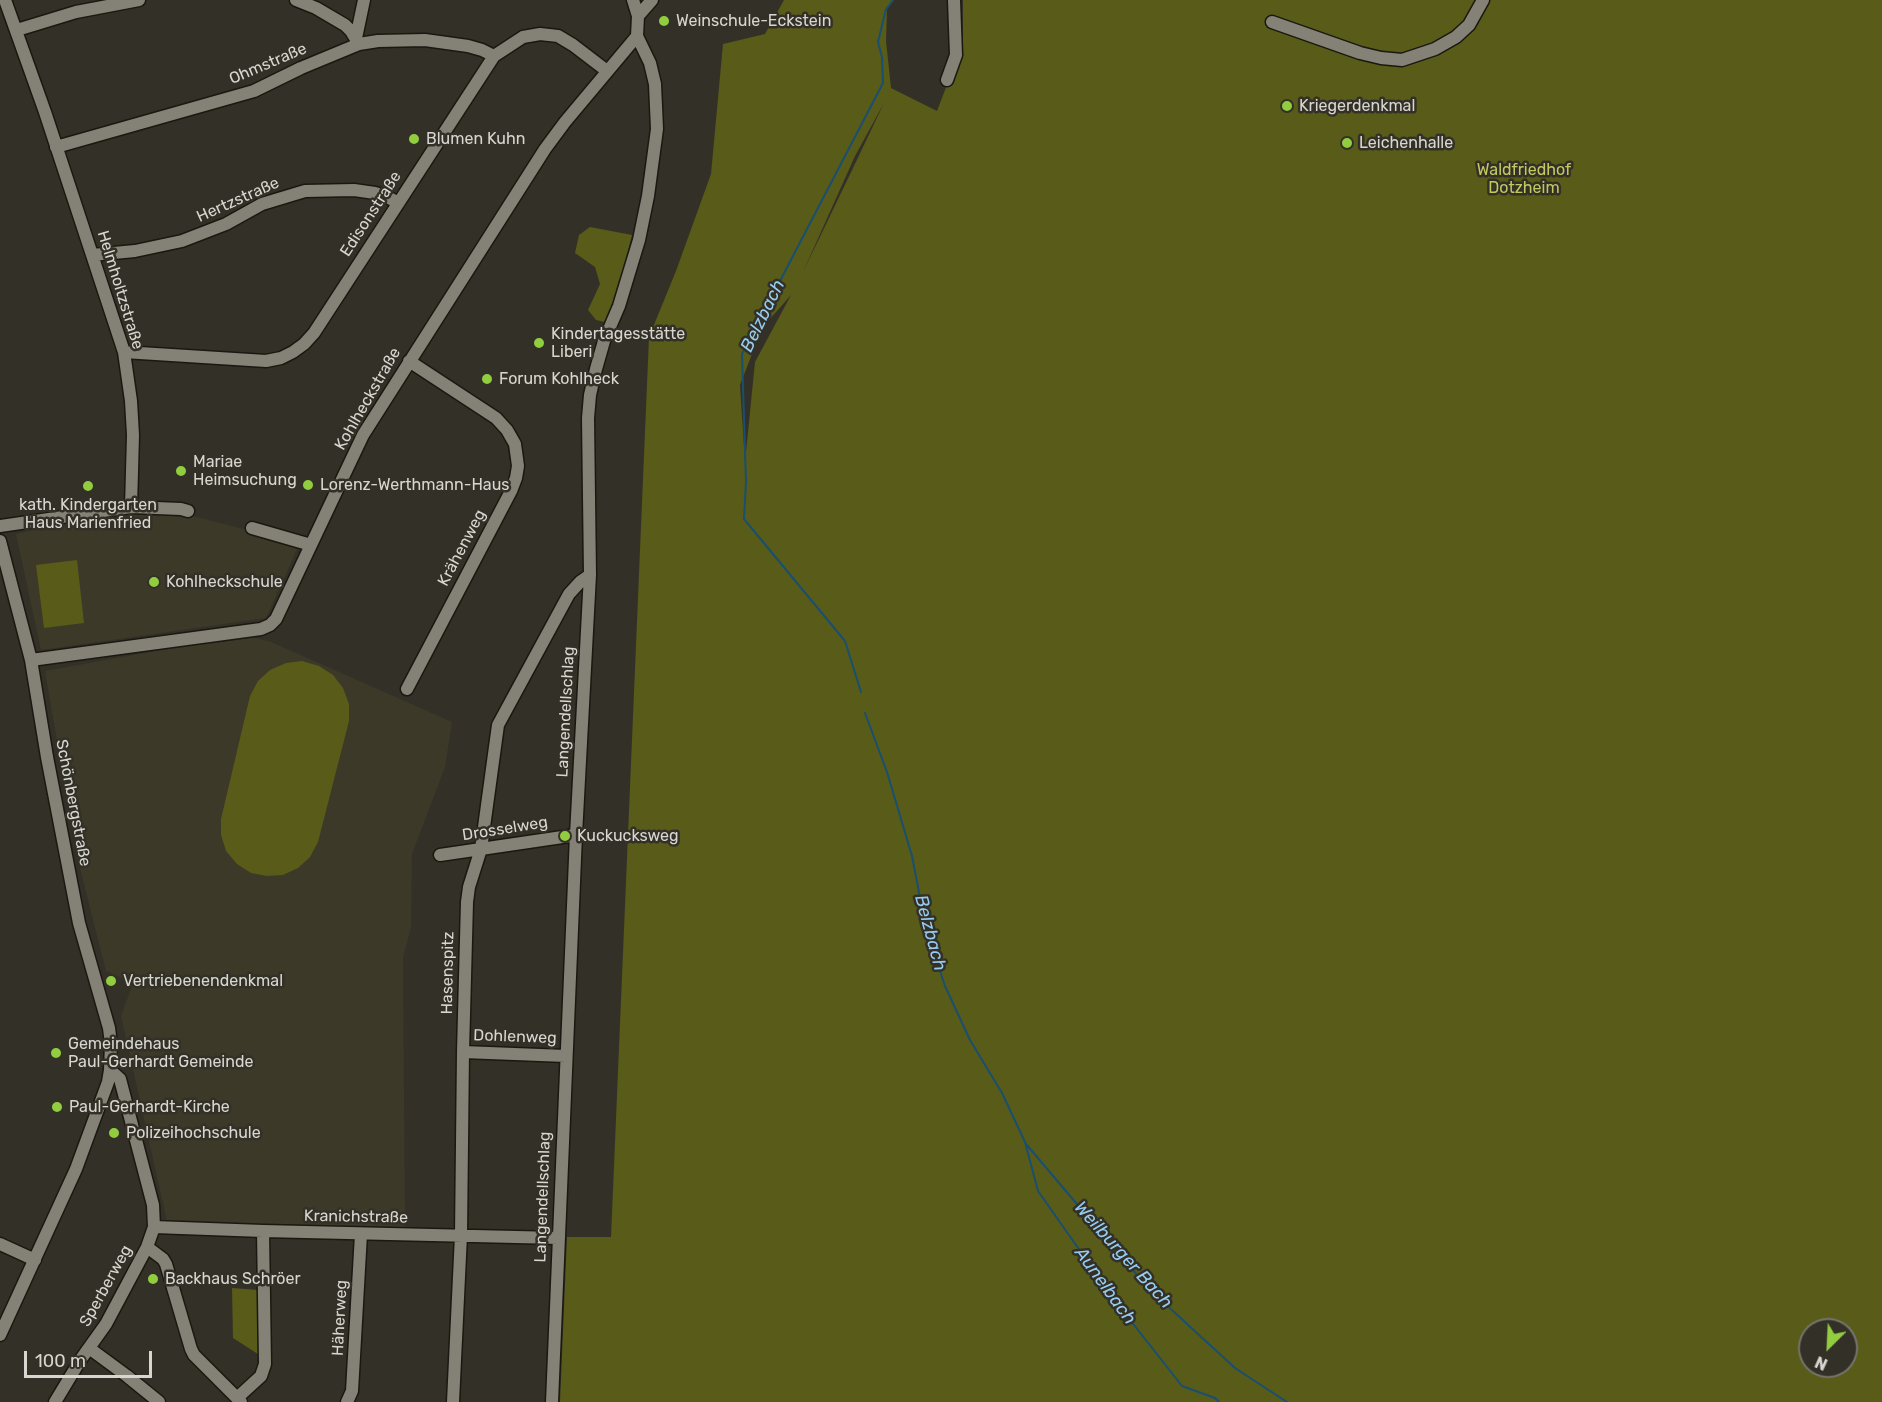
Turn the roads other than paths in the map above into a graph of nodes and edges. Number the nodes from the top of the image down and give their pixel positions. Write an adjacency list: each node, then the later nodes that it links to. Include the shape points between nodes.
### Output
1 (6, 0): 11 (street, Helmholtzstraße)
2 (138, 0): 11 (street, via 76,12)
3 (296, 0): 13 (street, via 333,17)
4 (363, 0): 13 (street)
5 (633, 0): 9 (street)
6 (652, 0): 9 (street)
7 (954, 0): 16 (street, via 956,55)
8 (1483, 0): 10 (street, via 1469,25 1456,37 1402,60 1360,53)
9 (638, 16): 12 (street)
10 (1272, 22)
11 (17, 30): 17 (street, Helmholtzstraße)
12 (637, 36): 15 (street, Kohlheckstraße); 28 (street, Langendellschlag, via 655,84 657,129 639,240 590,395)
13 (358, 41): 14 (street, Ohmstraße, via 425,40 468,46); 17 (street, Ohmstraße, via 254,91)
14 (494, 56): 15 (street, Edisonstraße, via 523,37 558,36); 18 (street, Edisonstraße)
15 (608, 71): 21 (street, Kohlheckstraße, via 545,149)
16 (947, 80)
17 (56, 147): 19 (street, Helmholtzstraße)
18 (398, 202): 19 (street, Hertzstraße, via 354,190 305,191 262,204 226,224 182,241 135,252); 20 (street, Edisonstraße, via 314,333 293,352 266,361)
19 (92, 255): 20 (street, Helmholtzstraße)
20 (124, 352): 22 (street, Helmholtzstraße, via 131,401)
21 (409, 360): 27 (street, Kohlheckstraße, via 363,435); 30 (street, Krähenweg, via 496,418 514,444 518,466 511,491)
22 (131, 507): 23 (street); 24 (street)
23 (188, 511)
24 (0, 526)
25 (252, 528): 27 (street)
26 (0, 541): 29 (street, Schönbergstraße)
27 (311, 544): 29 (street, Kohlheckstraße, via 276,619 261,629)
28 (590, 575): 31 (street, Langendellschlag); 32 (street, Hasenspitz, via 569,594 498,726)
29 (31, 660): 36 (street, Schönbergstraße, via 77,914 109,1028)
30 (407, 689)
31 (576, 835): 32 (street, Drosselweg); 35 (street, Langendellschlag)
32 (481, 849): 33 (street, Drosselweg); 34 (street, Hasenspitz, via 466,902)
33 (440, 855)
34 (463, 1052): 35 (street, Dohlenweg); 40 (street, Hasenspitz)
35 (566, 1056): 41 (street, Langendellschlag)
36 (110, 1070): 37 (street, via 120,1079 153,1205); 44 (street, Schönbergstraße, via 73,1177)
37 (154, 1227): 38 (street, Kranichstraße); 43 (street, Sperberweg)
38 (263, 1232): 39 (street, Kranichstraße); 47 (street, via 266,1364 261,1376)
39 (361, 1234): 40 (street, Kranichstraße); 50 (street, Häherweg, via 352,1391)
40 (461, 1235): 41 (street, Kranichstraße); 51 (street, Hasenspitz)
41 (558, 1238): 52 (street, Langendellschlag)
42 (0, 1244): 44 (street)
43 (147, 1247): 46 (street, Sperberweg); 47 (street, via 166,1264 194,1355)
44 (35, 1260): 45 (street, Schönbergstraße)
45 (0, 1335)
46 (89, 1348): 48 (street, Sperberweg); 49 (street)
47 (239, 1400)
48 (55, 1402)
49 (159, 1402)
50 (347, 1402)
51 (453, 1402)
52 (552, 1402)

